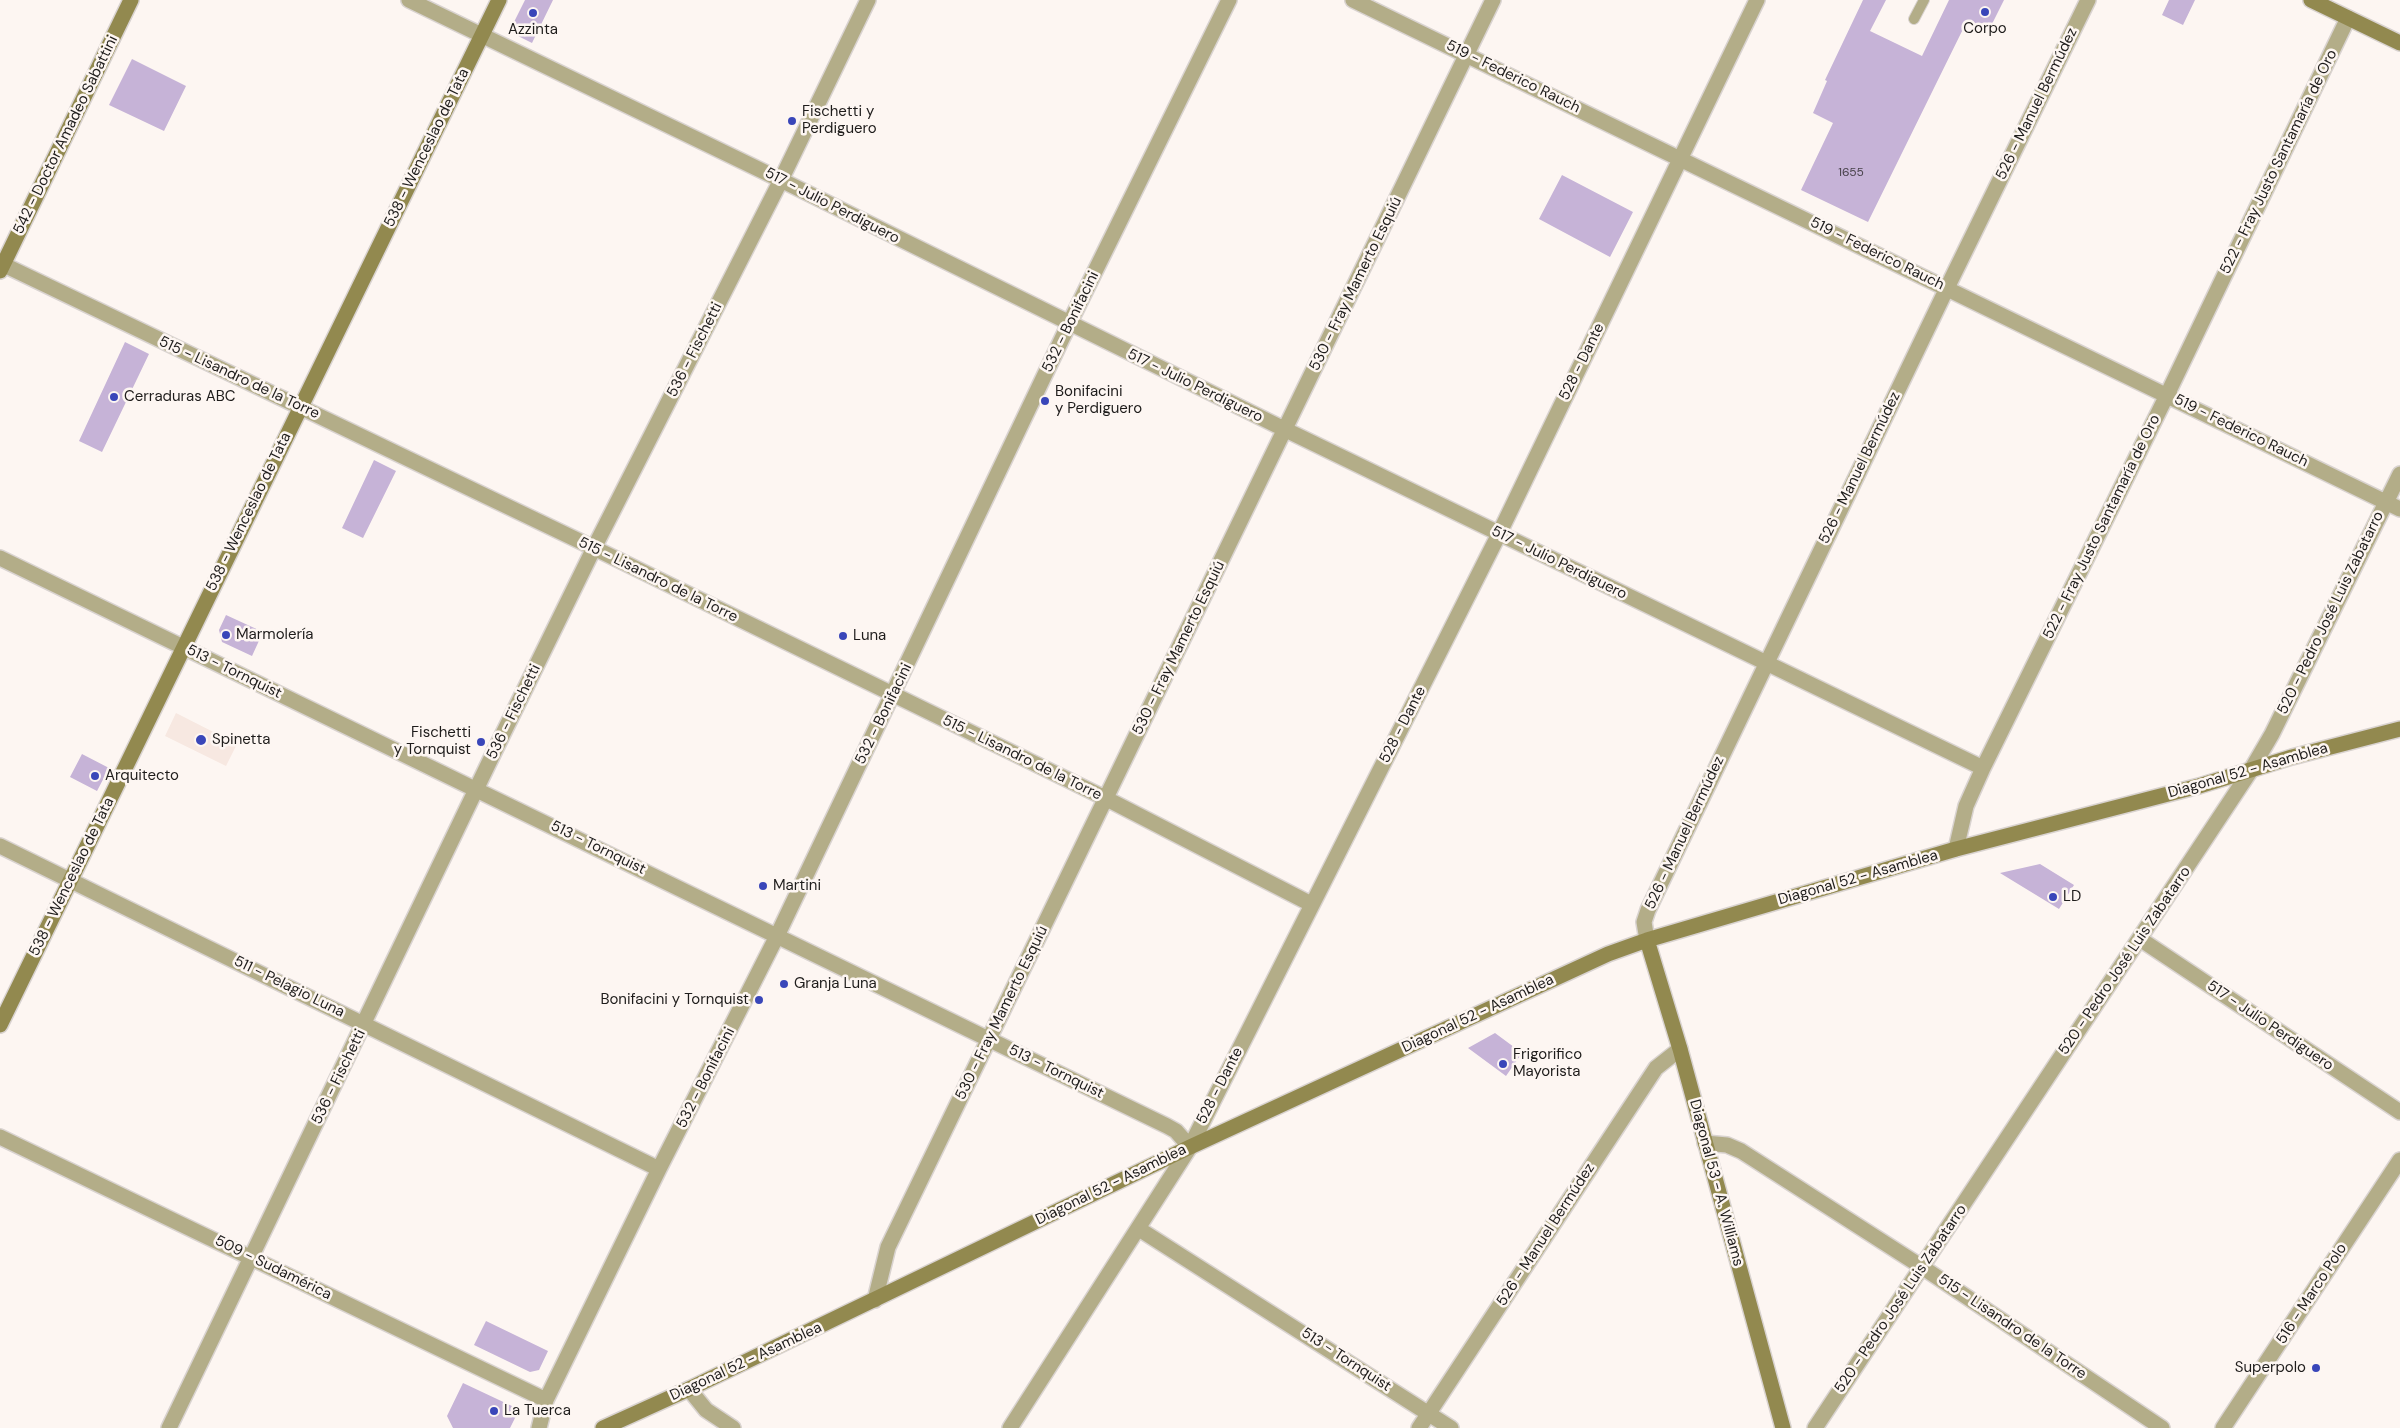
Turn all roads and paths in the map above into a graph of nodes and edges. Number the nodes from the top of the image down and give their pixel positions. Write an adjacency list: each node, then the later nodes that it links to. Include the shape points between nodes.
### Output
1 (131, 0): 19 (street, 542 - Doctor Amadeo Sabattini)
2 (409, 0): 14 (street, 517 - Julio Perdiguero)
3 (499, 0): 14 (street, 538 - Wenceslao de Tata)
4 (868, 0): 18 (street, 536 - Fischetti)
5 (1229, 0): 21 (street, 532 - Bonifacini)
6 (1354, 0): 16 (street, 519 - Federico Rauch)
7 (1493, 0): 16 (street, 530 - Fray Mamerto Esquiú)
8 (1757, 0): 17 (street, 528 - Dante)
9 (1924, 0): 13 (lane)
10 (2088, 0): 20 (street, 526 - Manuel Bermúdez)
11 (2311, 0): 12 (street)
12 (2348, 18): 15 (street); 22 (street, 522 - Fray Justo Santamaría de Oro)
13 (1914, 19)
14 (482, 35): 18 (street, 517 - Julio Perdiguero); 23 (street, 538 - Wenceslao de Tata)
15 (2400, 44)
16 (1466, 55): 17 (street, 519 - Federico Rauch); 24 (street, 530 - Fray Mamerto Esquiú)
17 (1680, 159): 20 (street, 519 - Federico Rauch); 28 (street, 528 - Dante)
18 (781, 180): 21 (street, 517 - Julio Perdiguero); 29 (street, 536 - Fischetti)
19 (1, 266): 23 (street, 515 - Lisandro de la Torre)
20 (1947, 288): 22 (street, 519 - Federico Rauch); 32 (street, 526 - Manuel Bermúdez)
21 (1069, 324): 24 (street, 517 - Julio Perdiguero); 33 (street, 532 - Bonifacini)
22 (2167, 395): 26 (street, 519 - Federico Rauch); 35 (street, 522 - Fray Justo Santamaría de Oro)
23 (300, 407): 29 (street, 515 - Lisandro de la Torre); 31 (street, 538 - Wenceslao de Tata)
24 (1286, 430): 28 (street, 517 - Julio Perdiguero); 38 (street, 530 - Fray Mamerto Esquiú)
25 (2400, 474): 26 (street, 520 - Pedro José Luis Zabatarro)
26 (2386, 502): 27 (street, 519 - Federico Rauch); 36 (street, 520 - Pedro José Luis Zabatarro)
27 (2400, 509)
28 (1499, 534): 32 (street, 517 - Julio Perdiguero); 42 (street, 528 - Dante)
29 (594, 548): 33 (street, 515 - Lisandro de la Torre); 37 (street, 536 - Fischetti)
30 (0, 558): 31 (street, 513 - Tornquist)
31 (184, 647): 37 (street, 513 - Tornquist); 41 (street, 538 - Wenceslao de Tata)
32 (1766, 663): 35 (street, 517 - Julio Perdiguero); 45 (street, 526 - Manuel Bermúdez, via 1648,910 1644,922)
33 (894, 695): 38 (street, 515 - Lisandro de la Torre); 43 (street, 532 - Bonifacini)
34 (2400, 729): 36 (street, Diagonal 52 - Asamblea, via 2292,756)
35 (1983, 768): 40 (street, 522 - Fray Justo Santamaría de Oro, via 1966,806)
36 (2251, 770): 40 (street, Diagonal 52 - Asamblea); 44 (street, 520 - Pedro José Luis Zabatarro)
37 (477, 790): 43 (street, 513 - Tornquist); 46 (street, 536 - Fischetti)
38 (1105, 798): 42 (street, 515 - Lisandro de la Torre); 48 (street, 530 - Fray Mamerto Esquiú)
39 (0, 846): 41 (street, 511 - Pelagio Luna)
40 (1956, 849): 45 (street, Diagonal 52 - Asamblea)
41 (69, 881): 46 (street, 511 - Pelagio Luna); 47 (street, 538 - Wenceslao de Tata)
42 (1312, 904): 53 (street, 528 - Dante)
43 (778, 936): 48 (street, 513 - Tornquist); 55 (street, 532 - Bonifacini)
44 (2140, 939): 50 (street, 517 - Julio Perdiguero); 58 (street, 520 - Pedro José Luis Zabatarro)
45 (1647, 940): 49 (street, Diagonal 53 - A. Williams); 53 (street, Diagonal 52 - Asamblea, via 1608,954)
46 (365, 1024): 55 (street, 511 - Pelagio Luna); 57 (street, 536 - Fischetti)
47 (0, 1025)
48 (990, 1039): 53 (street, 513 - Tornquist, via 1176,1131); 59 (street, 530 - Fray Mamerto Esquiú, via 888,1247)
49 (1680, 1049): 52 (street, Diagonal 53 - A. Williams); 62 (street, 526 - Manuel Bermúdez, via 1656,1068)
50 (2400, 1112)
51 (0, 1137): 57 (street, 509 - Sudamérica)
52 (1705, 1142): 58 (street, 515 - Lisandro de la Torre, via 1741,1151); 70 (street, Diagonal 53 - A. Williams)
53 (1190, 1147): 56 (street, 528 - Dante); 59 (street, Diagonal 52 - Asamblea)
54 (2400, 1160): 73 (street, 516 - Marco Polo)
55 (659, 1169): 61 (street, 532 - Bonifacini)
56 (1140, 1229): 62 (street, 513 - Tornquist); 67 (street, 528 - Dante)
57 (251, 1258): 61 (street, 509 - Sudamérica); 63 (street, 536 - Fischetti)
58 (1922, 1267): 71 (street, 520 - Pedro José Luis Zabatarro); 72 (street, 515 - Lisandro de la Torre)
59 (875, 1300): 60 (street, Diagonal 52 - Asamblea)
60 (689, 1389): 65 (street, Diagonal 52 - Asamblea); 66 (street, via 706,1410)
61 (546, 1400): 64 (street, 532 - Bonifacini)
62 (1429, 1413): 68 (street, 526 - Manuel Bermúdez); 69 (street, 513 - Tornquist)
63 (169, 1428)
64 (539, 1428)
65 (603, 1428)
66 (734, 1428)
67 (1010, 1428)
68 (1419, 1428)
69 (1451, 1428)
70 (1782, 1428)
71 (1815, 1428)
72 (2162, 1428)
73 (2223, 1428)

